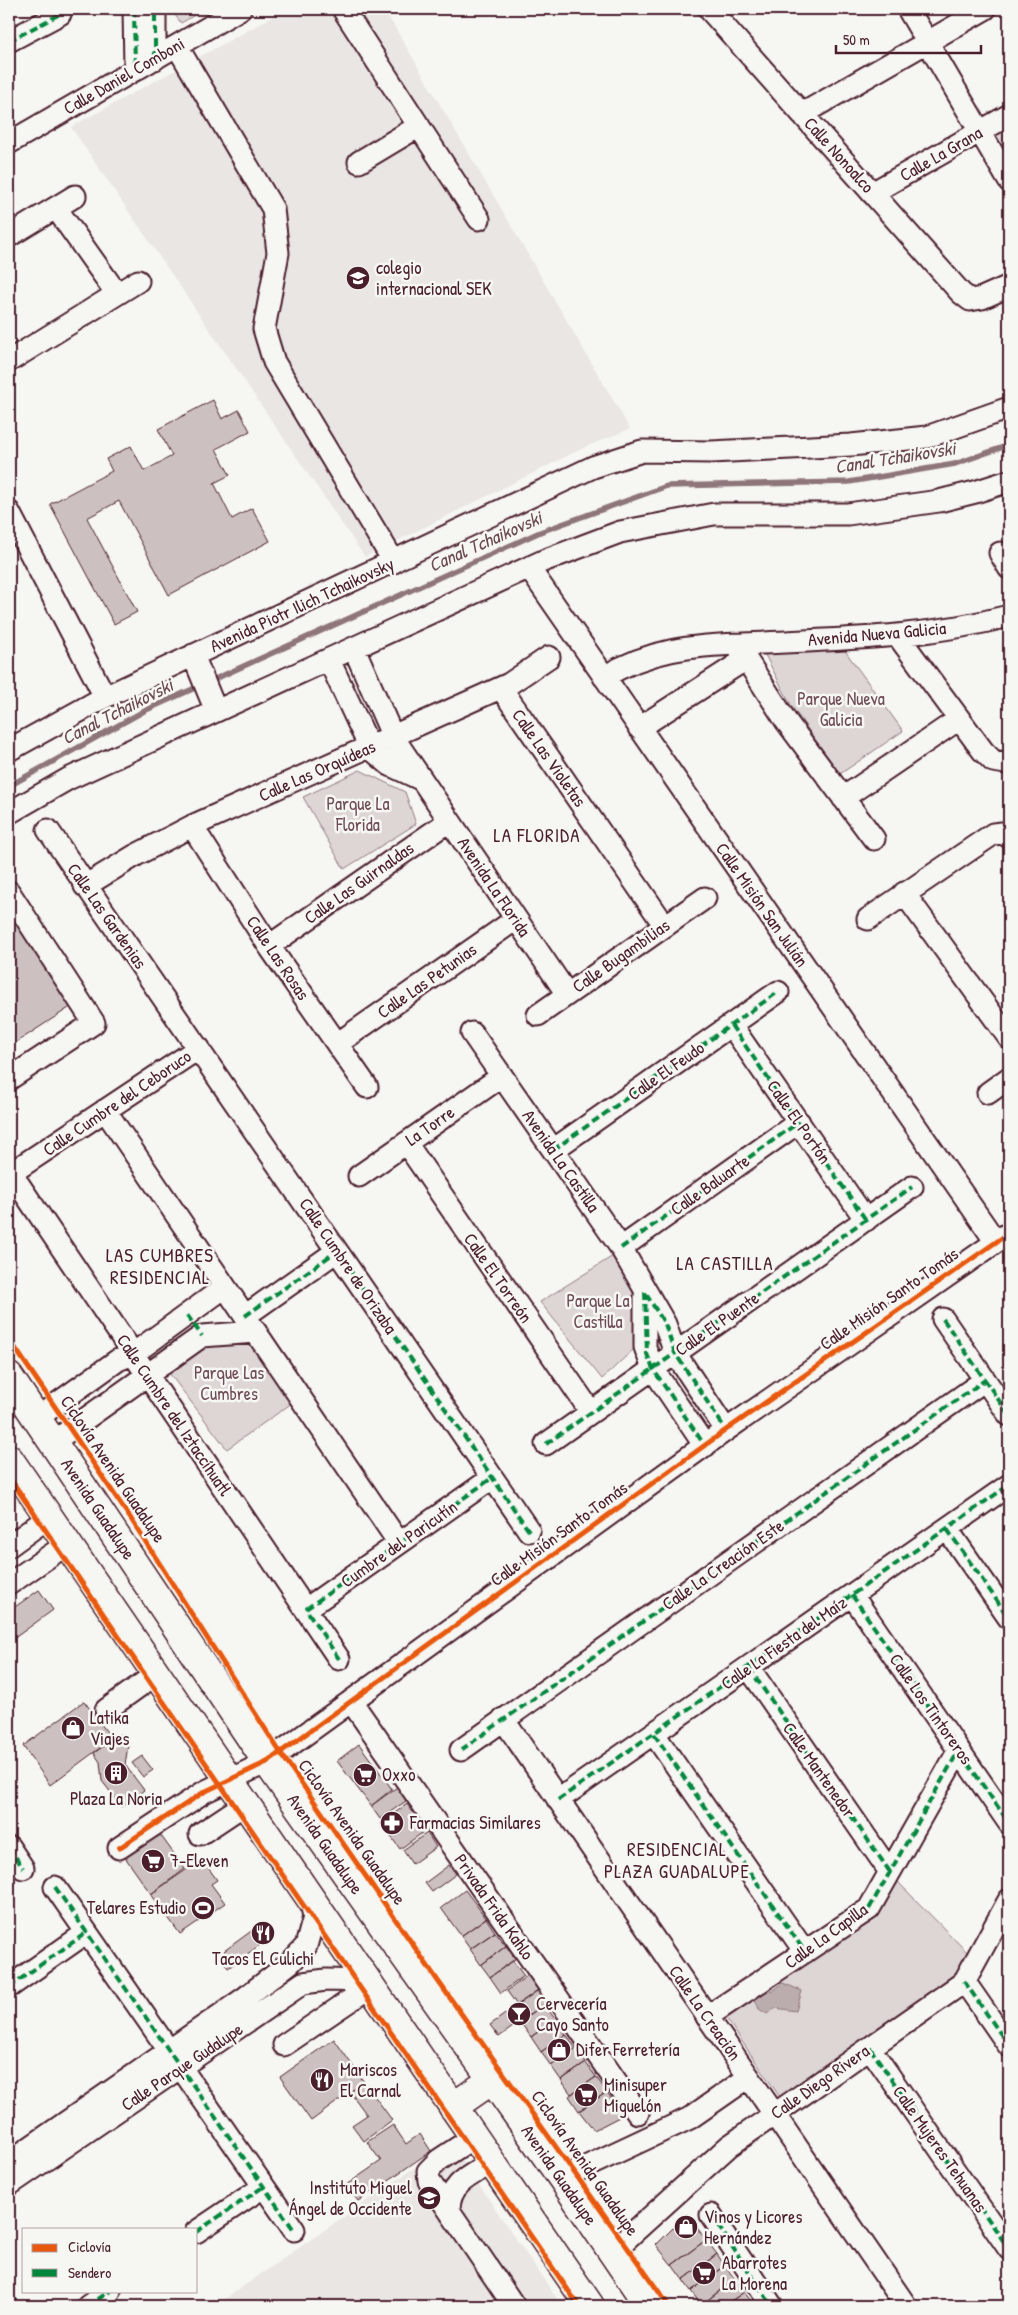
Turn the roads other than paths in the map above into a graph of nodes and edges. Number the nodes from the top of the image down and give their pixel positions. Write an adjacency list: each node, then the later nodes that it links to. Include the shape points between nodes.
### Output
1 (134, 9): 13 (street)
2 (155, 9): 12 (street)
3 (240, 9): 11 (street, Calle Daniel Comboni)
4 (343, 9): 16 (street)
5 (709, 9): 14 (street, Calle Nonoalco)
6 (908, 9): 10 (street)
7 (985, 9): 10 (street)
8 (60, 14): 9 (street)
9 (9, 41)
10 (927, 41): 14 (street); 17 (street)
11 (177, 46): 12 (street, Calle Daniel Comboni); 33 (street, via 273,209 278,253 264,329 274,362)
12 (154, 59): 13 (street, Calle Daniel Comboni)
13 (134, 70): 18 (street, Calle Daniel Comboni)
14 (802, 114): 21 (street, Calle Nonoalco)
15 (1009, 116): 17 (street, Calle La Grana)
16 (419, 126): 19 (street); 24 (street)
17 (980, 131): 20 (street); 21 (street, Calle La Grana)
18 (9, 143)
19 (359, 162)
20 (1008, 177)
21 (872, 193): 27 (street, Calle Nonoalco, via 970,300)
22 (75, 196): 23 (street)
23 (56, 208): 25 (street); 28 (street)
24 (479, 219)
25 (9, 236)
26 (138, 281): 28 (street)
27 (1009, 286)
28 (117, 294): 29 (street)
29 (9, 361)
30 (1009, 408): 33 (street, Avenida Piotr Ilich Tchaikovsky, via 927,437 711,452 642,451 593,467)
31 (1009, 481): 34 (street, via 939,500 848,514 714,514 620,532)
32 (9, 512): 44 (street)
33 (394, 562): 41 (street, Avenida Piotr Ilich Tchaikovsky)
34 (529, 568): 37 (street); 42 (street, Calle Misión San Julián)
35 (1009, 616): 36 (street, Avenida Nueva Galicia)
36 (898, 636): 38 (street, Avenida Nueva Galicia); 46 (street)
37 (354, 648): 40 (street); 48 (street, Avenida La Florida)
38 (745, 651): 42 (street, Avenida Nueva Galicia, via 700,645 675,649 632,663); 47 (street, Avenida Nueva Galicia); 53 (street, via 786,721)
39 (549, 657): 43 (street, Calle Las Orquídeas)
40 (328, 660): 45 (street); 49 (street)
41 (197, 665): 44 (street, Avenida Piotr Ilich Tchaikovsky); 45 (street)
42 (604, 677): 47 (street, Calle Misión San Julián)
43 (501, 688): 48 (street, Calle Las Orquídeas); 66 (street, Calle Las Violetas)
44 (105, 697): 50 (street, Avenida Piotr Ilich Tchaikovsky)
45 (213, 704): 54 (street)
46 (959, 719): 51 (street, via 993,761); 53 (street)
47 (639, 728): 90 (street, Calle Misión San Julián)
48 (393, 737): 49 (street, Calle Las Orquídeas); 52 (street, Avenida La Florida)
49 (370, 748): 52 (street, via 390,765); 56 (street, Calle Las Orquídeas)
50 (9, 750)
51 (1007, 762)
52 (420, 779): 55 (street, Avenida La Florida)
53 (843, 798): 59 (street)
54 (9, 813)
55 (449, 821): 64 (street, Avenida La Florida); 67 (street, Calle Las Guirnaldas)
56 (192, 826): 60 (street, Calle Las Orquídeas); 67 (street, Calle Las Rosas)
57 (48, 830): 60 (street, Calle Las Gardenias)
58 (1009, 837): 62 (street, via 1002,833 993,834)
59 (874, 839)
60 (86, 886): 70 (street, Calle Las Gardenias)
61 (9, 892): 79 (street, via 94,1023)
62 (904, 893): 65 (street); 74 (street)
63 (705, 898): 66 (street, Calle Bugambilias)
64 (516, 919): 69 (street, Avenida La Florida); 75 (street, Calle Las Petunias)
65 (868, 919)
66 (665, 926): 69 (street, Calle Bugambilias)
67 (269, 946): 75 (street, Calle Las Rosas)
68 (778, 992): 72 (street, Calle El Feudo)
69 (567, 994): 71 (street, Calle Bugambilias)
70 (166, 1001): 76 (street, Calle Cumbre de Orizaba)
71 (538, 1015)
72 (731, 1025): 83 (street, Calle El Portón); 85 (street, Calle El Feudo)
73 (472, 1032): 77 (street, Avenida La Castilla)
74 (1009, 1038)
75 (337, 1044): 80 (street, Calle Las Rosas)
76 (199, 1048): 82 (street, Calle Cumbre del Ceboruco); 92 (street, Calle Cumbre de Orizaba)
77 (502, 1076): 84 (street, La Torre); 85 (street, Avenida La Castilla)
78 (1009, 1078): 81 (street)
79 (9, 1079)
80 (367, 1087)
81 (988, 1093)
82 (105, 1110): 86 (street, Calle Cumbre del Ceboruco); 93 (street)
83 (799, 1122): 89 (street, Calle El Portón); 91 (street, Calle Baluarte)
84 (406, 1143): 87 (street, La Torre); 105 (street, Calle El Torreón)
85 (553, 1150): 91 (street, Avenida La Castilla)
86 (10, 1172): 100 (street, Calle Cumbre del Iztaccíhuatl)
87 (359, 1176)
88 (912, 1187): 89 (street, Calle El Puente)
89 (866, 1220): 99 (street, Calle El Puente)
90 (1002, 1237): 108 (street, Calle Misión Santo Tomás)
91 (620, 1248): 94 (street, Avenida La Castilla)
92 (337, 1251): 97 (street); 113 (street, Calle Cumbre de Orizaba)
93 (225, 1287): 95 (street); 97 (street)
94 (644, 1292): 99 (street, Avenida La Castilla, via 665,1324); 101 (street, Avenida La Castilla, via 645,1347)
95 (187, 1314): 98 (street); 100 (street)
96 (943, 1319): 104 (street)
97 (250, 1324): 98 (street); 118 (street)
98 (202, 1336): 102 (street)
99 (675, 1353): 101 (street, Calle El Puente); 108 (street, Avenida La Castilla)
100 (133, 1354): 102 (street, Calle Cumbre del Iztaccíhuatl); 107 (street, via 118,1360)
101 (652, 1369): 105 (street, Calle El Puente); 111 (street, Avenida La Castilla)
102 (147, 1375): 109 (street); 123 (street, Calle Cumbre del Iztaccíhuatl)
103 (9, 1377): 107 (main road, Avenida Guadalupe)
104 (985, 1380): 106 (street); 130 (street, Calle La Creación Este)
105 (591, 1412): 110 (street, Calle El Puente)
106 (1009, 1415)
107 (37, 1418): 109 (main road, Avenida Guadalupe)
108 (726, 1430): 111 (street, Calle Misión Santo Tomás)
109 (53, 1442): 134 (main road, Avenida Guadalupe)
110 (546, 1444)
111 (705, 1446): 128 (street, Calle Misión Santo Tomás)
112 (9, 1459): 115 (main road)
113 (492, 1478): 117 (street, Calle Cumbre de Orizaba); 118 (street, Cumbre del Paricutín)
114 (1009, 1485): 116 (street, Calle La Fiesta del Maíz)
115 (49, 1517): 119 (main road); 120 (street)
116 (947, 1529): 122 (street, Calle La Fiesta del Maíz); 124 (street)
117 (529, 1531)
118 (399, 1543): 123 (street, Cumbre del Paricutín)
119 (67, 1544): 121 (street); 127 (main road)
120 (9, 1546)
121 (9, 1584)
122 (852, 1595): 126 (street, Calle La Fiesta del Maíz); 133 (street, Calle Los Tintoreros)
123 (306, 1609): 125 (street, Calle Cumbre del Iztaccíhuatl)
124 (1009, 1618)
125 (339, 1658)
126 (749, 1668): 131 (street, Calle La Fiesta del Maíz); 143 (street, Calle Mantenedor)
127 (156, 1674): 129 (street); 135 (main road)
128 (351, 1701): 134 (street, Calle Misión Santo Tomás); 165 (street, Privada Frida Kahlo)
129 (106, 1710)
130 (503, 1719): 132 (street, Calle La Creación Este); 136 (street, Calle La Creación)
131 (654, 1734): 136 (street, Calle La Fiesta del Maíz); 148 (street)
132 (461, 1750)
133 (959, 1750): 138 (street, Calle Los Tintoreros); 143 (street, Calle La Capilla)
134 (267, 1762): 135 (street, Calle Misión Santo Tomás); 163 (main road, Avenida Guadalupe)
135 (229, 1780): 137 (main road); 141 (street, Calle Misión Santo Tomás, via 204,1792)
136 (558, 1800): 156 (street, Calle La Creación)
137 (245, 1804): 139 (street); 146 (main road)
138 (1009, 1823)
139 (200, 1834)
140 (9, 1847): 142 (street)
141 (119, 1848)
142 (23, 1868)
143 (890, 1872): 148 (street, Calle La Capilla, via 869,1909)
144 (55, 1887): 147 (street)
145 (1009, 1900): 150 (street, Calle Diego Rivera)
146 (311, 1902): 149 (street, Calle Parque Gudalupe, via 314,1917 306,1946); 152 (main road)
147 (86, 1933): 153 (street); 160 (street)
148 (805, 1952): 156 (street, Calle La Capilla)
149 (290, 1963): 151 (street); 154 (street, Calle Parque Gudalupe)
150 (964, 1981): 158 (street); 159 (street, Calle Diego Rivera)
151 (302, 1983): 152 (street, Calle Parque Gudalupe, via 326,1980); 155 (street, Calle Parque Gudalupe)
152 (367, 1984): 157 (street); 164 (main road)
153 (9, 1987)
154 (246, 1997): 155 (street); 160 (street, Calle Parque Gudalupe)
155 (259, 2014): 161 (street, Calle Parque Gudalupe)
156 (707, 2017): 162 (street, Calle La Creación)
157 (284, 2045)
158 (1009, 2046)
159 (870, 2048): 166 (street, Calle Diego Rivera); 177 (street, Calle Mujeres Tehuanas)
160 (168, 2050): 161 (street); 168 (street, Calle Parque Gudalupe)
161 (181, 2069): 171 (street, Calle Parque Gudalupe); 172 (street)
162 (749, 2077): 166 (street, Calle La Creación); 170 (street, via 690,2118)
163 (492, 2080): 164 (main road); 170 (main road, Avenida Guadalupe)
164 (453, 2107): 167 (main road)
165 (638, 2113)
166 (774, 2114): 178 (street, Calle Diego Rivera, via 729,2146); 185 (street, Calle La Creación)
167 (474, 2137): 169 (main road); 173 (street, via 439,2160 428,2172 429,2181)
168 (9, 2162)
169 (491, 2162): 173 (street, via 456,2186 449,2197); 182 (main road)
170 (562, 2178): 178 (main road, Avenida Guadalupe)
171 (9, 2186)
172 (262, 2186): 175 (street); 176 (street)
173 (448, 2209): 181 (street)
174 (711, 2215): 184 (street)
175 (294, 2230)
176 (198, 2231)
177 (1009, 2249)
178 (612, 2252): 183 (main road, Avenida Guadalupe)
179 (109, 2292): 180 (street)
180 (88, 2306)
181 (514, 2306)
182 (590, 2306)
183 (649, 2306)
184 (772, 2306)
185 (906, 2306)

